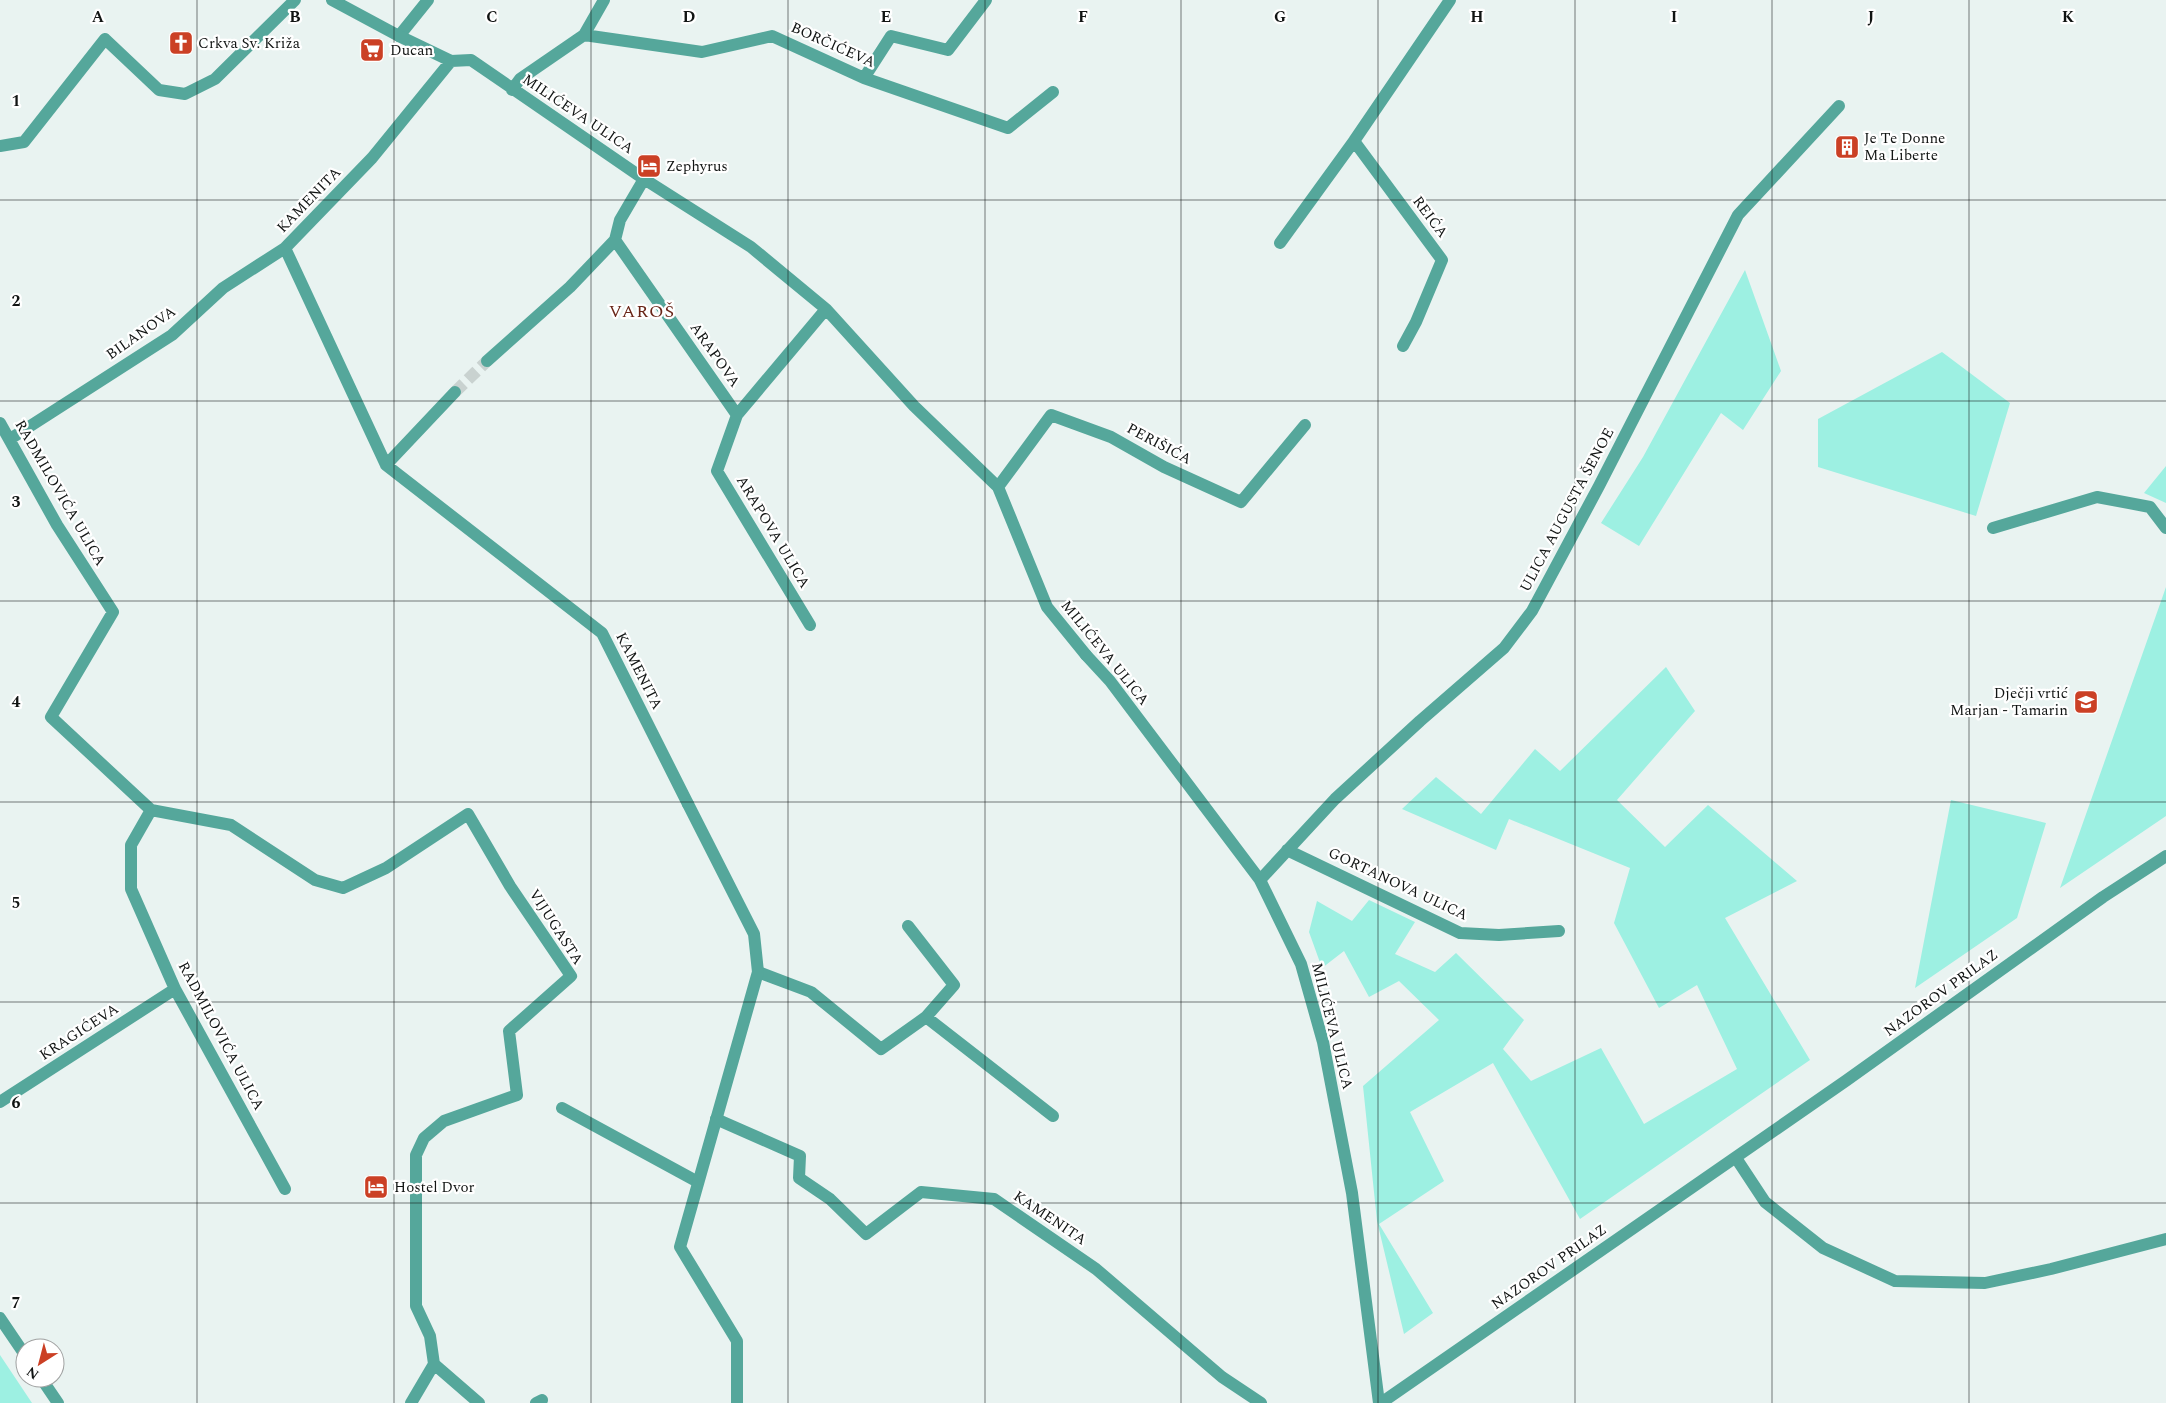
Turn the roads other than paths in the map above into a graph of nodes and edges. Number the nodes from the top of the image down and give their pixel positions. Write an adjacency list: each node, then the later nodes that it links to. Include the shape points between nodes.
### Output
1 (295, 0): 15 (street, via 215,79 185,94 159,90 104,39 24,142)
2 (332, 0): 8 (street)
3 (428, 0): 8 (street)
4 (604, 0): 7 (street)
5 (986, 0): 10 (street, via 948,50 891,36)
6 (1450, 0): 14 (street)
7 (584, 35): 10 (street, BORČIĆEVA, via 702,52 772,36); 11 (street, via 520,79)
8 (399, 36): 9 (street)
9 (451, 61): 11 (street, MILIĆEVA ULICA, via 471,60); 19 (street, KAMENITA, via 372,158)
10 (864, 78): 12 (street, BORČIĆEVA, via 1008,128)
11 (512, 90): 16 (street, MILIĆEVA ULICA)
12 (1053, 92)
13 (1839, 106): 34 (street, ULICA AUGUSTA ŠENOE, via 1738,215 1532,611 1504,648 1342,792)
14 (1354, 141): 18 (street); 21 (street, REIĆA, via 1442,260)
15 (0, 146)
16 (644, 179): 17 (street, via 620,220); 20 (street, MILIĆEVA ULICA, via 751,247)
17 (615, 240): 22 (street, via 570,287); 24 (street, ARAPOVA)
18 (1280, 243)
19 (285, 248): 27 (street, BILANOVA, via 223,288 172,335); 28 (street, KAMENITA)
20 (826, 309): 24 (street, ARAPOVA ULICA); 29 (street, MILIĆEVA ULICA, via 914,406)
21 (1403, 346)
22 (487, 362)
23 (455, 392): 28 (street)
24 (737, 415): 32 (street, ARAPOVA ULICA, via 717,471)
25 (0, 423): 27 (street, RADMILOVIĆA ULICA)
26 (1305, 425): 29 (street, PERIŠIĆA, via 1242,502 1164,467 1111,437 1050,415)
27 (10, 439): 33 (street, RADMILOVIĆA ULICA, via 57,525 113,612 51,717)
28 (386, 465): 39 (street, KAMENITA, via 602,633 754,934)
29 (998, 487): 36 (street, MILIĆEVA ULICA, via 1047,607 1110,681)
30 (1993, 528): 31 (street, via 2097,497 2150,507)
31 (2166, 528)
32 (810, 625)
33 (151, 810): 40 (street, RADMILOVIĆA ULICA, via 131,844 131,889); 52 (street, VIJUGASTA, via 231,825 315,880 343,888 386,868 468,814 510,886 571,976 509,1031 517,1095 444,1121 424,1138 416,1155 416,1306 430,1336)
34 (1287, 850): 36 (street, ULICA AUGUSTA ŠENOE); 38 (street, GORTANOVA ULICA, via 1460,933 1499,935)
35 (2166, 856): 46 (street, NAZOROV PRILAZ)
36 (1260, 880): 59 (street, MILIĆEVA ULICA, via 1301,964 1323,1042 1352,1193)
37 (908, 926): 41 (street, via 954,985)
38 (1559, 931)
39 (758, 972): 41 (street, via 811,992 881,1049); 45 (street, KAMENITA)
40 (175, 989): 42 (street, KRAGIĆEVA); 48 (street, RADMILOVIĆA ULICA)
41 (926, 1017): 44 (street)
42 (0, 1102)
43 (562, 1108): 47 (street)
44 (1053, 1116)
45 (716, 1119): 47 (street, KAMENITA); 58 (street, KAMENITA, via 800,1156 799,1178 830,1200 866,1234 921,1192 994,1199 1096,1269 1222,1377)
46 (1736, 1158): 49 (street, via 1765,1202 1823,1248 1895,1281 1985,1283); 59 (street, NAZOROV PRILAZ)
47 (698, 1182): 57 (street, KAMENITA, via 680,1246 737,1341)
48 (285, 1189)
49 (2166, 1239)
50 (0, 1318): 51 (street)
51 (15, 1340)
52 (434, 1364): 55 (street); 56 (street)
53 (48, 1388): 54 (street)
54 (58, 1403)
55 (410, 1403)
56 (479, 1403)
57 (736, 1403)
58 (1261, 1403)
59 (1380, 1403)

